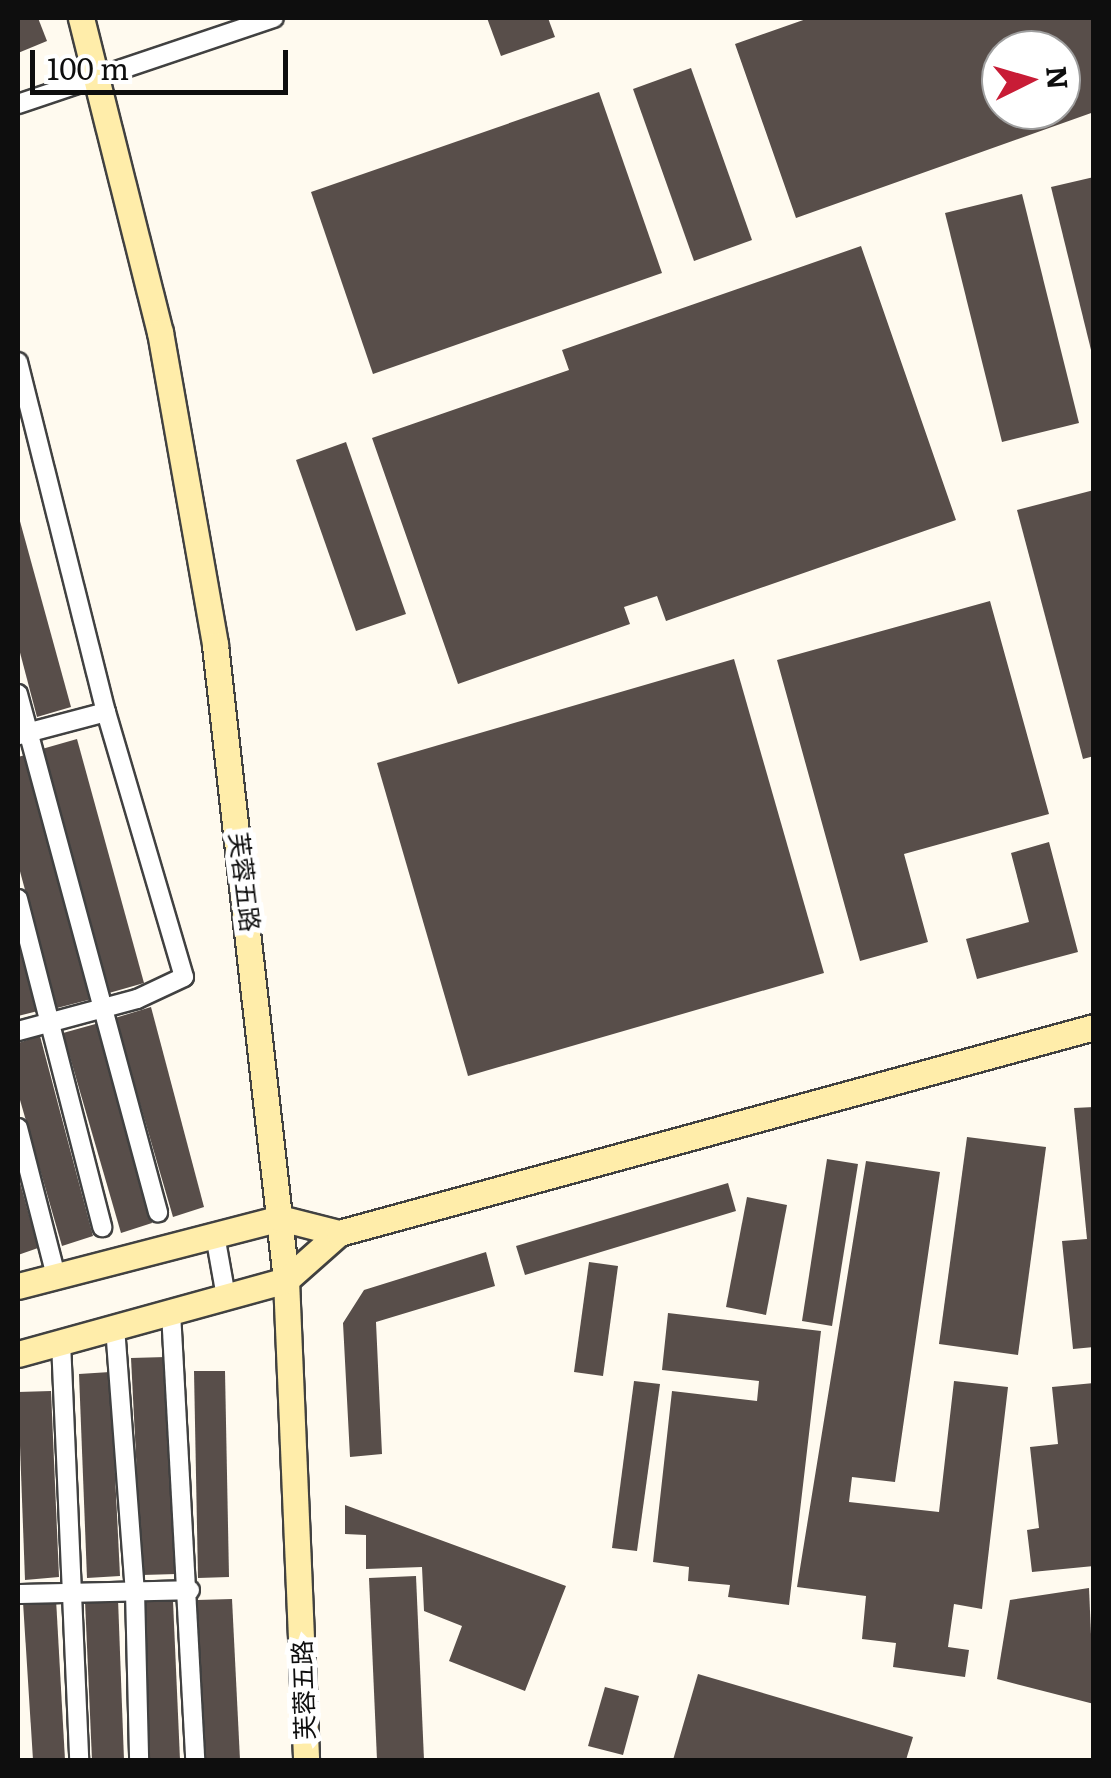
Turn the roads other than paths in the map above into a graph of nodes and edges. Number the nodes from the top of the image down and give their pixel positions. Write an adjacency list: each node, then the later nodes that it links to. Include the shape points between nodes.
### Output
1 (81, 18): 3 (street, 芙蓉五路)
2 (274, 18): 3 (street)
3 (97, 78): 4 (street); 16 (street, 芙蓉五路, via 160,332 215,645)
4 (18, 104)
5 (18, 362): 7 (street)
6 (18, 694): 8 (street)
7 (106, 712): 8 (street); 10 (street, via 184,977)
8 (23, 734): 10 (street)
9 (18, 899): 11 (street)
10 (103, 1008): 11 (street); 15 (street)
11 (50, 1022): 13 (street); 17 (street)
12 (1094, 1027): 18 (street)
13 (18, 1031)
14 (18, 1128): 20 (street)
15 (158, 1212)
16 (280, 1218): 18 (street); 19 (street); 21 (street, 芙蓉五路)
17 (102, 1227)
18 (339, 1234): 21 (street)
19 (214, 1235): 20 (street); 23 (street)
20 (56, 1276): 22 (street)
21 (286, 1280): 23 (street); 35 (street, 芙蓉五路)
22 (18, 1286)
23 (226, 1296): 24 (street)
24 (170, 1312): 25 (street); 28 (street)
25 (116, 1327): 26 (street); 29 (street)
26 (61, 1342): 27 (street); 30 (street)
27 (18, 1354)
28 (190, 1590): 29 (street); 34 (street)
29 (135, 1591): 30 (street); 33 (street)
30 (76, 1593): 31 (street); 32 (street)
31 (18, 1594)
32 (79, 1760)
33 (139, 1760)
34 (194, 1760)
35 (306, 1760)

